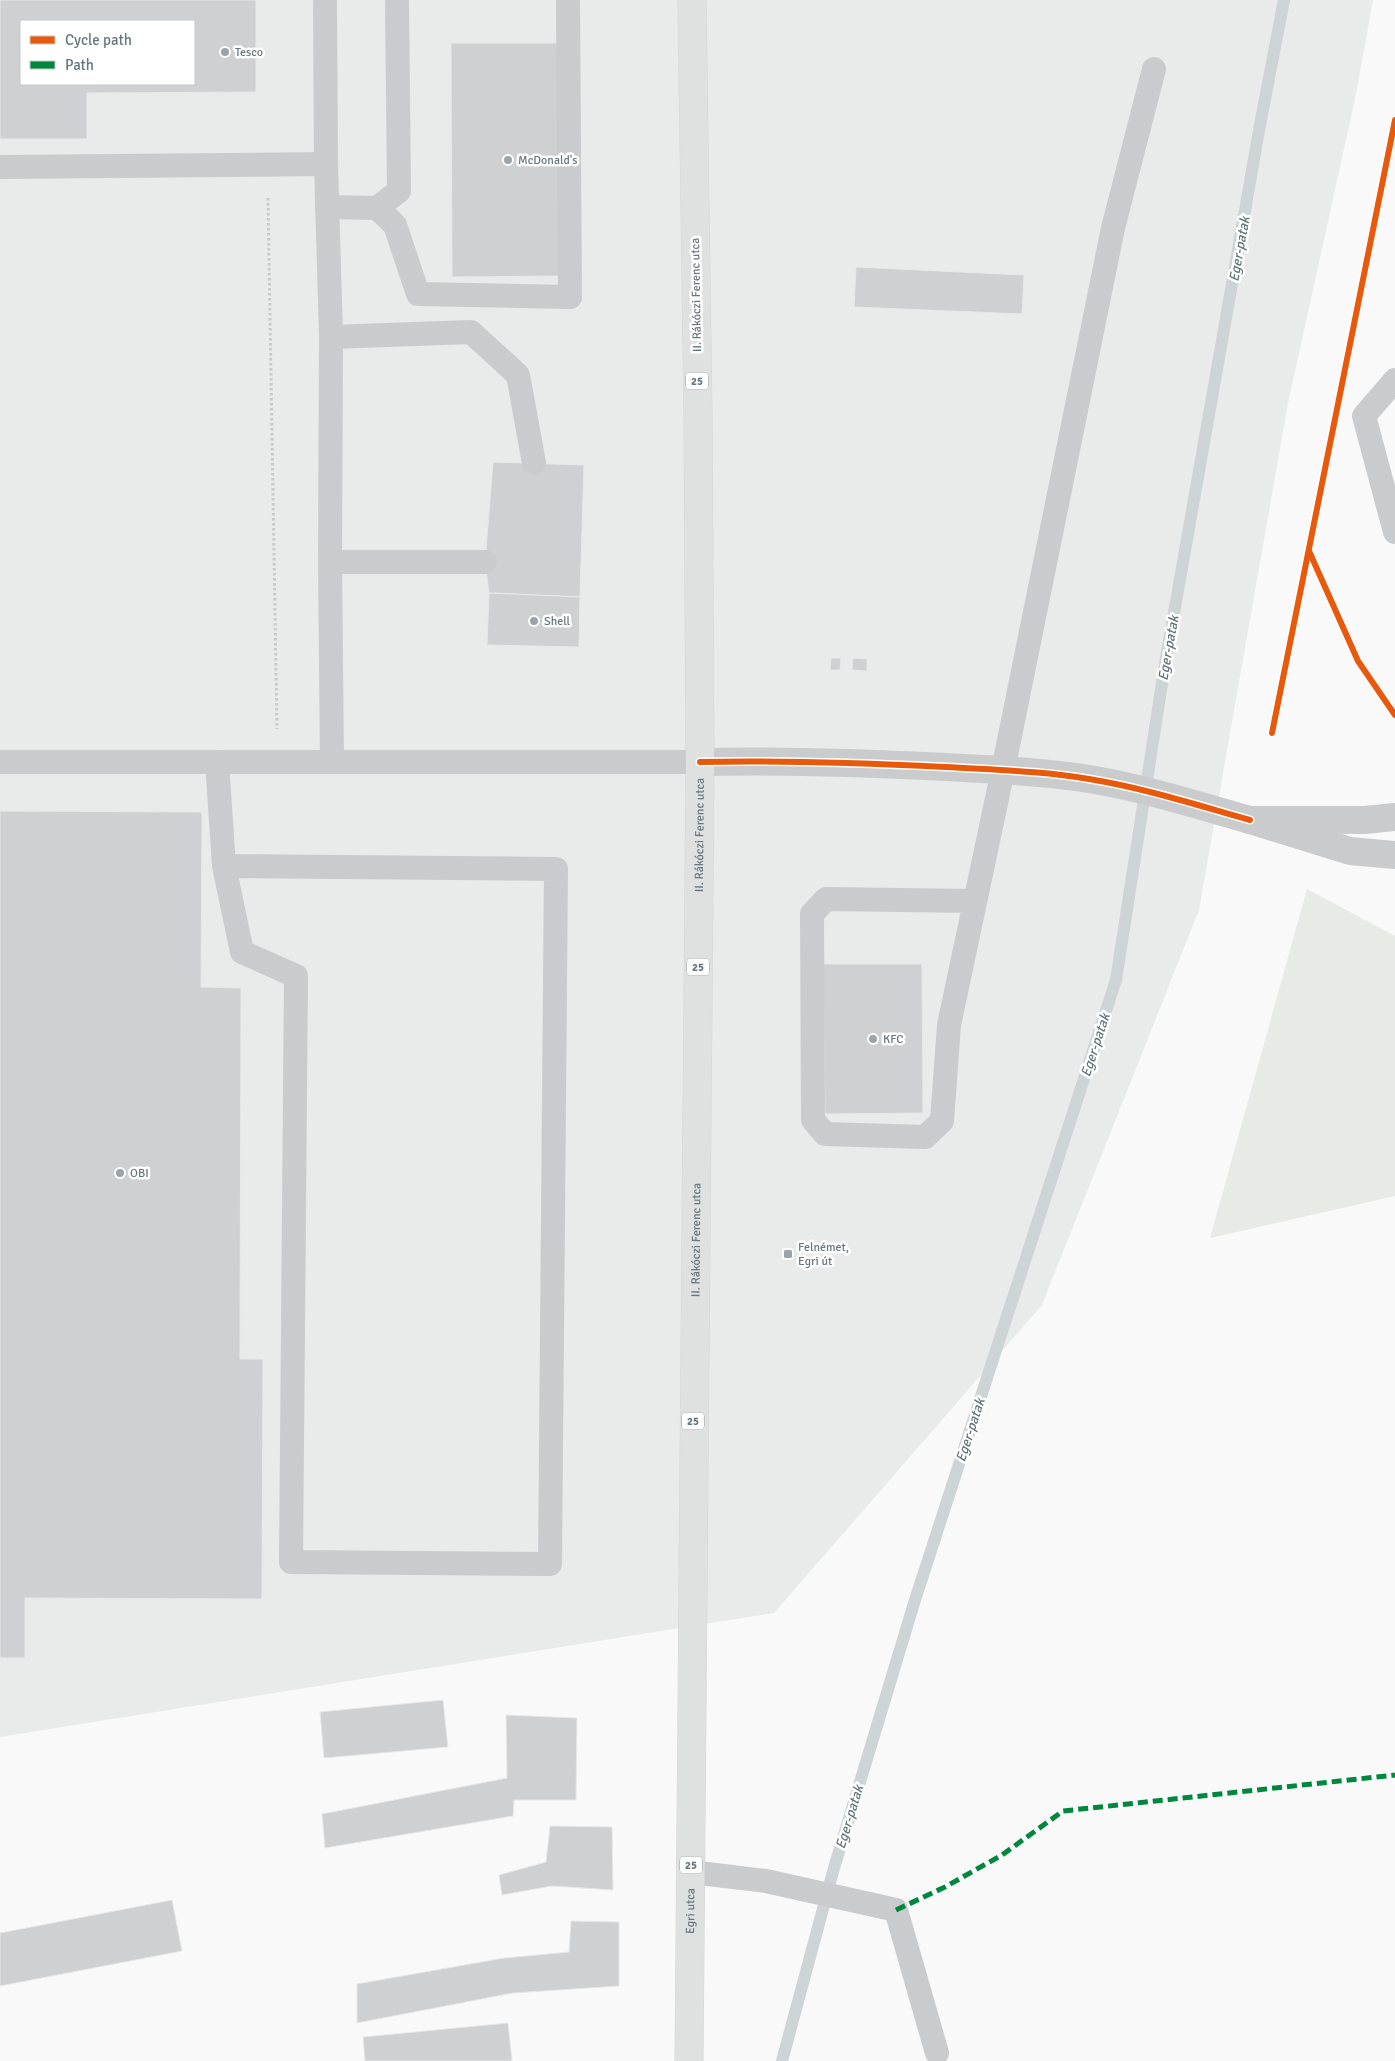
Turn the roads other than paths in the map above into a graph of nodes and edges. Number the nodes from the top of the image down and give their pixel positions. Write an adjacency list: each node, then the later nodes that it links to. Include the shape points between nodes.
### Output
1 (325, 0): 6 (lane)
2 (398, 0): 9 (lane, via 399,191)
3 (568, 0): 9 (lane, via 570,297 418,294 395,224)
4 (692, 0): 21 (main road, II. Rákóczi Ferenc utca / 25)
5 (1154, 69): 10 (lane)
6 (326, 164): 7 (lane); 8 (lane)
7 (0, 167)
8 (327, 207): 9 (lane); 12 (lane)
9 (377, 208)
10 (1106, 260): 11 (lane); 22 (lane)
11 (1085, 270)
12 (331, 337): 14 (lane, via 471,332 518,375); 16 (lane)
13 (1395, 380): 15 (lane, via 1364,416)
14 (534, 464)
15 (1395, 532)
16 (330, 562): 17 (lane); 20 (lane)
17 (485, 562)
18 (0, 762): 19 (lane)
19 (217, 762): 20 (lane); 26 (lane)
20 (332, 762): 21 (lane)
21 (700, 762): 22 (street, via 776,760); 28 (main road, II. Rákóczi Ferenc utca / 25)
22 (1003, 770): 24 (street, via 1088,779 1178,799); 27 (lane)
23 (1395, 817): 24 (street)
24 (1250, 820): 25 (street, via 1350,851)
25 (1395, 855)
26 (224, 866): 26 (lane, via 242,952 296,976 291,1562 550,1564 556,869)
27 (974, 901): 27 (lane, via 826,899 812,914 814,1120 825,1134 925,1137 942,1121 949,1025)
28 (691, 1670): 29 (main road, Egri utca / 25)
29 (691, 1872): 30 (lane, via 766,1881 896,1910); 31 (main road, Egri utca / 25)
30 (937, 2053)
31 (689, 2061)

